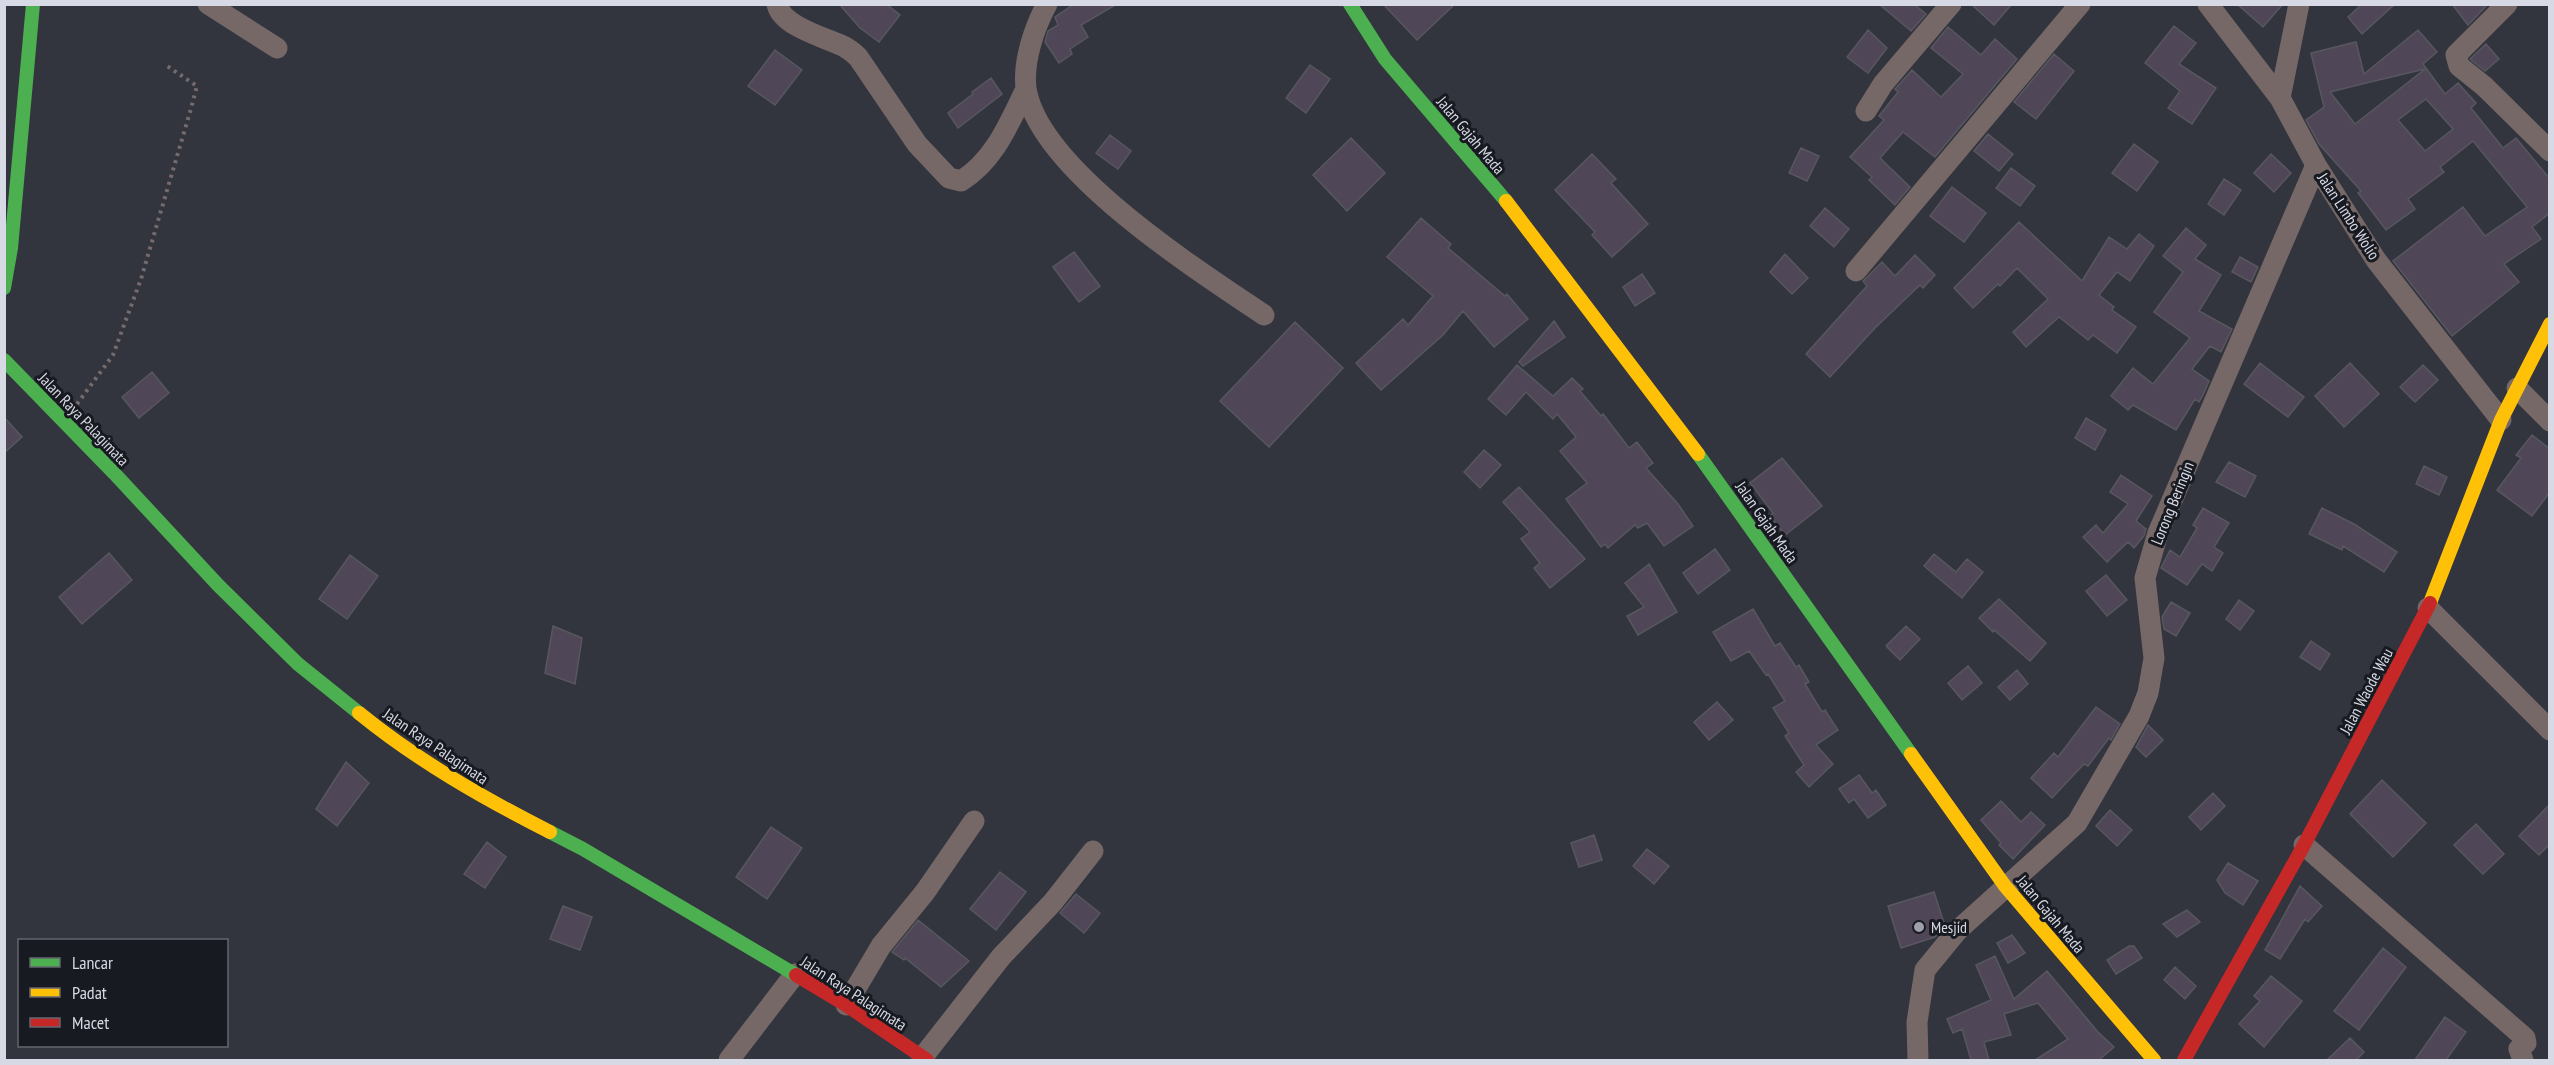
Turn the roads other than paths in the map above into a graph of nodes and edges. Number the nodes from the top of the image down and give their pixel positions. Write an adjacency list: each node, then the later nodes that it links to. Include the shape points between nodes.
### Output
1 (33, 4): 18 (main road)
2 (208, 4): 11 (street)
3 (777, 4): 12 (street, via 783,16 858,57 917,144 949,178 961,181 976,171 998,146)
4 (1047, 4): 12 (street, via 1036,25)
5 (1350, 4): 30 (main road, Jalan Gajah Mada, via 1385,59 1510,206 1693,446)
6 (1951, 4): 14 (street, via 1883,84)
7 (2080, 4): 17 (street)
8 (2208, 4): 13 (street, Jalan Limbo Wolio)
9 (2299, 4): 13 (street)
10 (2507, 4): 15 (street, via 2456,55 2456,60)
11 (277, 48)
12 (1026, 89): 19 (street, via 1041,126 1097,193)
13 (2280, 98): 16 (street, Jalan Limbo Wolio)
14 (1866, 111)
15 (2550, 151)
16 (2316, 165): 23 (street, Jalan Limbo Wolio, via 2376,260); 30 (street, Lorong Beringin, via 2155,542 2145,578 2154,658 2139,716 2077,824)
17 (1856, 271)
18 (4, 288)
19 (1264, 315)
20 (2550, 324): 22 (main road, Jalan Waode Wau)
21 (4, 360): 31 (main road, Jalan Raya Palagimata, via 298,664 394,742 474,793 583,849)
22 (2517, 388): 23 (main road, Jalan Waode Wau); 24 (street)
23 (2500, 420): 25 (main road, Jalan Waode Wau)
24 (2550, 421)
25 (2428, 608): 26 (street); 28 (main road, Jalan Waode Wau)
26 (2550, 730)
27 (974, 821): 32 (street, via 925,892 881,946)
28 (2304, 845): 37 (main road, Jalan Waode Wau); 38 (street, via 2525,1038 2519,1049)
29 (1093, 851): 33 (street, via 1053,902 1001,957)
30 (2005, 886): 35 (street, Lorong Beringin, via 1957,931 1925,970 1917,1022); 36 (main road, Jalan Gajah Mada)
31 (795, 974): 32 (main road, Jalan Raya Palagimata); 34 (street)
32 (846, 1005): 33 (main road, Jalan Raya Palagimata)
33 (925, 1059)
34 (729, 1060)
35 (1918, 1060)
36 (2154, 1060)
37 (2184, 1060)
38 (2523, 1060)

